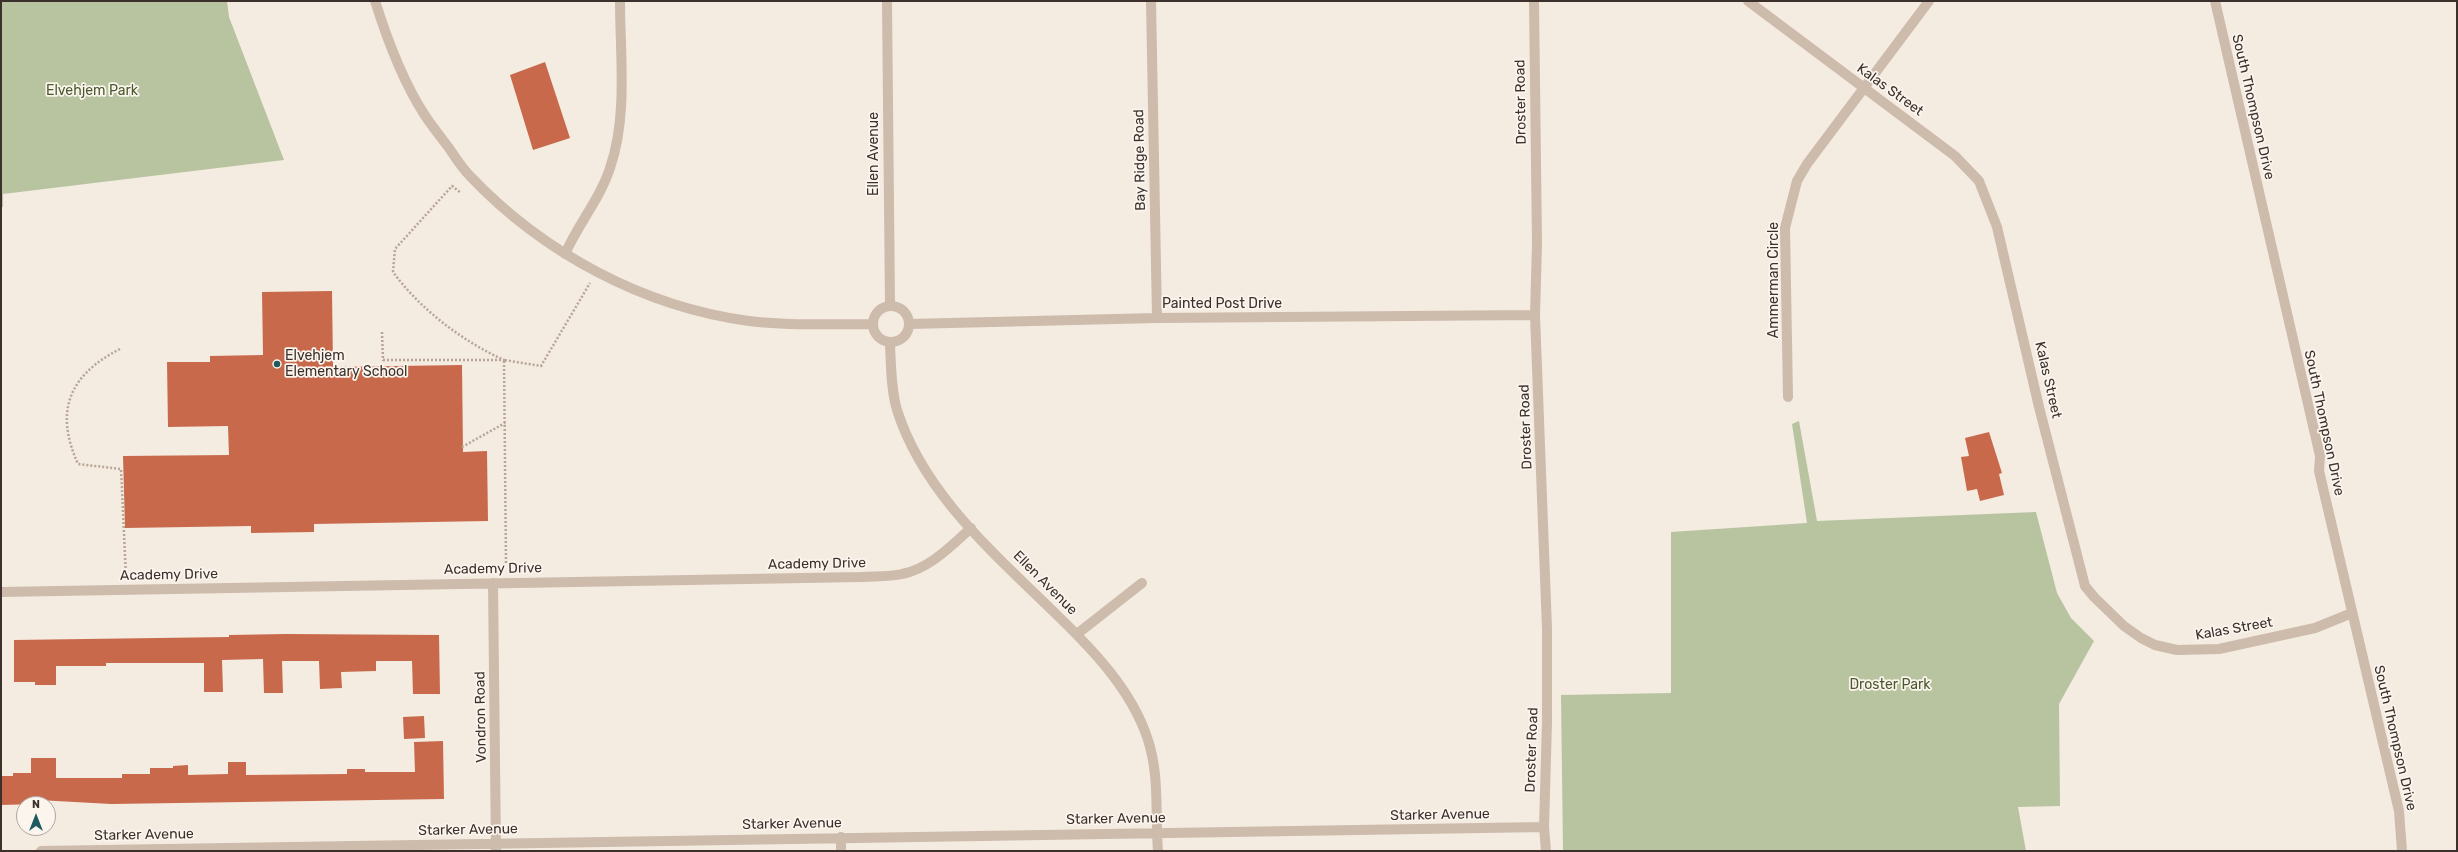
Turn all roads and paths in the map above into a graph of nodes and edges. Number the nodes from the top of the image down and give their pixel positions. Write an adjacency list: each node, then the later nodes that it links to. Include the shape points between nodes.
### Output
1 (374, 1): 11 (street, via 388,40 423,113 469,176 527,228)
2 (620, 1): 11 (street, via 618,131 610,168)
3 (887, 1): 13 (street, Ellen Avenue)
4 (1151, 1): 15 (street, Bay Ridge Road)
5 (1534, 1): 14 (street, Droster Road, via 1537,237)
6 (1748, 1): 9 (street, Kalas Street)
7 (1929, 1): 9 (street, Ammerman Circle)
8 (2215, 1): 31 (street, South Thompson Drive, via 2320,456 2319,471)
9 (1863, 89): 22 (street, Ammerman Circle, via 1807,164 1797,181 1790,202 1785,228); 31 (street, Kalas Street, via 1955,156 1979,181 1985,193 1997,227 2039,407 2085,586 2110,614 2155,645 2197,651 2219,649 2315,628)
10 (461, 193): 21 (path, via 452,186 405,237 395,249 393,272 413,297 435,316 484,351)
11 (565, 254): 12 (street)
12 (597, 271): 16 (street, via 628,287 683,308 748,321 791,326); 21 (path, via 541,366)
13 (890, 306): 16 (street, via 879,310); 17 (street, via 901,309)
14 (1535, 315): 15 (street, Painted Post Drive); 33 (street, Droster Road, via 1547,629)
15 (1157, 318): 17 (street, Painted Post Drive)
16 (872, 324): 19 (street, via 876,335)
17 (909, 324): 19 (street, via 905,335)
18 (382, 332): 21 (path, via 383,360)
19 (890, 344): 25 (street, Ellen Avenue, via 897,408 907,436 937,489)
20 (120, 349): 29 (path, via 95,365 72,389 66,418 70,447 78,464 121,469)
21 (504, 360): 23 (path)
22 (1788, 397)
23 (505, 423): 24 (path); 26 (path)
24 (462, 447)
25 (971, 528): 27 (street, Academy Drive, via 939,556 902,574); 32 (street, Ellen Avenue)
26 (506, 563)
27 (493, 583): 29 (street, Academy Drive); 36 (street, Vondron Road)
28 (1142, 583): 32 (street)
29 (126, 590): 30 (street, Academy Drive)
30 (1, 592)
31 (2352, 613): 42 (street, South Thompson Drive, via 2399,811)
32 (1077, 634): 34 (street, Ellen Avenue, via 1112,674 1147,736 1153,758)
33 (1544, 828): 34 (street, Starker Avenue); 41 (street, Droster Road)
34 (1157, 832): 35 (street, Starker Avenue); 40 (street, Ellen Avenue)
35 (841, 837): 36 (street, Starker Avenue); 39 (street)
36 (496, 847): 37 (street, Starker Avenue)
37 (95, 850): 38 (street, Starker Avenue)
38 (41, 851)
39 (841, 851)
40 (1158, 851)
41 (1546, 851)
42 (2402, 851)

